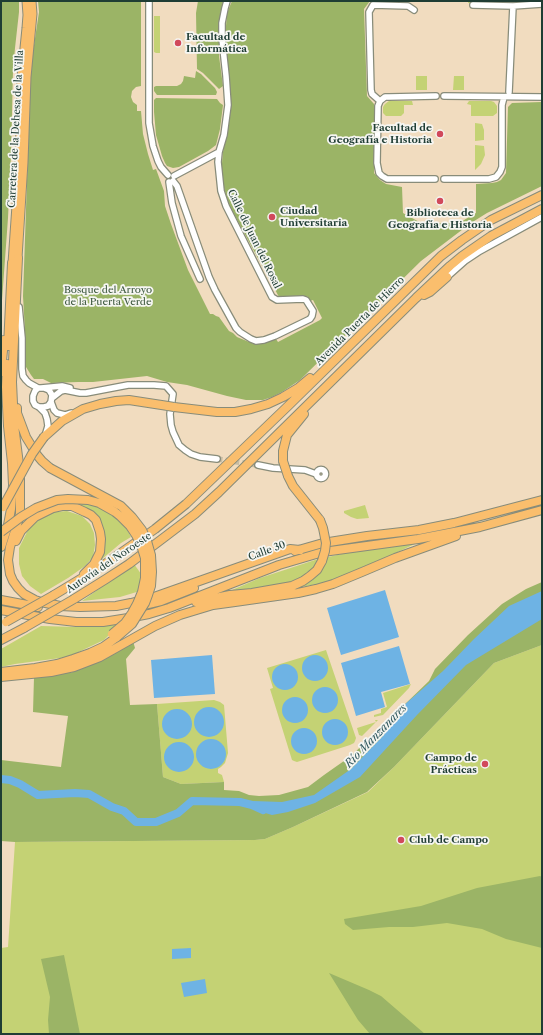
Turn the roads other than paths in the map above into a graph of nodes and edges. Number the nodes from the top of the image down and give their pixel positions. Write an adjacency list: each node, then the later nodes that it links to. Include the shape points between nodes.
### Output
1 (26, 1): 22 (main road, Carretera de la Dehesa de la Villa)
2 (32, 1): 22 (main road, Carretera de la Dehesa de la Villa, via 24,162)
3 (149, 1): 16 (street, via 149,123 158,161)
4 (227, 1): 15 (street, via 222,39 228,99 224,135)
5 (542, 4): 7 (street)
6 (473, 5): 7 (street)
7 (513, 6): 9 (street)
8 (414, 10): 14 (street, via 408,6 373,5 369,12 371,90)
9 (509, 92)
10 (436, 96): 14 (street, via 385,97)
11 (444, 96): 13 (street)
12 (542, 96): 13 (street)
13 (504, 97): 18 (street, via 500,172 496,177 489,179)
14 (380, 101): 17 (street, via 377,163 379,173 387,179)
15 (219, 152): 16 (street); 16 (street, Calle de Juan del Rosal, via 218,175 223,198 272,297 277,300 306,300 313,311 310,319 269,339 256,341 236,328 209,277 177,186)
16 (171, 178): 24 (street, via 172,203 181,236)
17 (436, 179)
18 (444, 179)
19 (542, 195): 27 (highway, Avenida Puerta de Hierro, via 491,220 446,252)
20 (542, 210): 25 (highway, via 491,236 462,256)
21 (542, 217): 23 (street, via 480,251)
22 (15, 260): 26 (highway, via 20,283); 28 (highway, via 9,283); 45 (highway, via 6,387 13,485 8,525); 49 (highway, via 12,382 19,463 20,514 10,547 10,574 21,591 41,602 80,608)
23 (447, 276): 25 (highway, via 430,292)
24 (200, 279)
25 (416, 298): 29 (highway)
26 (19, 307): 30 (street, via 23,376 29,384); 53 (highway, bridge, via 17,413 26,437 37,455 50,468 121,506 132,517 149,546 152,572 151,586 145,603 132,624)
27 (363, 332): 34 (highway, via 346,343 302,385 268,404 251,409 235,412 208,411 129,400); 39 (highway, Avenida Puerta de Hierro)
28 (1, 374)
29 (332, 380): 50 (highway, bridge, via 287,435 283,451 288,476 323,528 325,551 317,570 303,582 292,586 230,595); 54 (highway, Autovía del Noroeste, bridge, via 195,514 106,580)
30 (42, 388): 31 (street, via 62,386); 32 (street, via 50,393); 33 (street, via 35,391 32,396 35,405)
31 (94, 393): 32 (street, via 65,390); 36 (street, via 128,385 166,386 173,394 171,425 179,445 191,454)
32 (51, 400): 33 (street, via 48,406); 34 (street, via 57,413 68,415)
33 (39, 407): 35 (street, via 47,420 48,426)
34 (83, 409): 35 (highway, via 62,421)
35 (44, 437): 41 (highway, bridge)
36 (217, 459)
37 (258, 466): 38 (street, via 305,470)
38 (316, 474)
39 (210, 483): 47 (highway, Autovía del Noroeste, via 155,529)
40 (542, 500): 46 (highway, Calle 30, via 454,523 323,543)
41 (2, 509)
42 (542, 510): 43 (highway, Calle 30)
43 (480, 527): 50 (highway, Calle 30, via 418,539 323,552 279,565); 56 (highway, via 316,589 213,605 180,615 100,657 74,667 46,673)
44 (1, 532): 53 (highway, bridge, via 36,508 57,500 88,500 120,516 130,526 141,545 145,558 145,578 137,604)
45 (1, 547)
46 (300, 550): 48 (highway, Calle 30, via 160,601 127,610 74,612); 49 (highway, via 290,549)
47 (73, 584): 49 (highway, via 94,564 100,552 100,532 96,520 91,515 72,506 62,506 35,517 21,531 12,552 12,565 21,587 33,596 61,604); 52 (highway, Autovía del Noroeste, bridge)
48 (1, 600)
49 (131, 603)
50 (169, 608): 51 (highway, Calle 30, via 149,614 96,622 50,619)
51 (1, 610)
52 (4, 623)
53 (115, 636): 55 (highway, via 71,655)
54 (1, 640)
55 (1, 672)
56 (1, 677)

